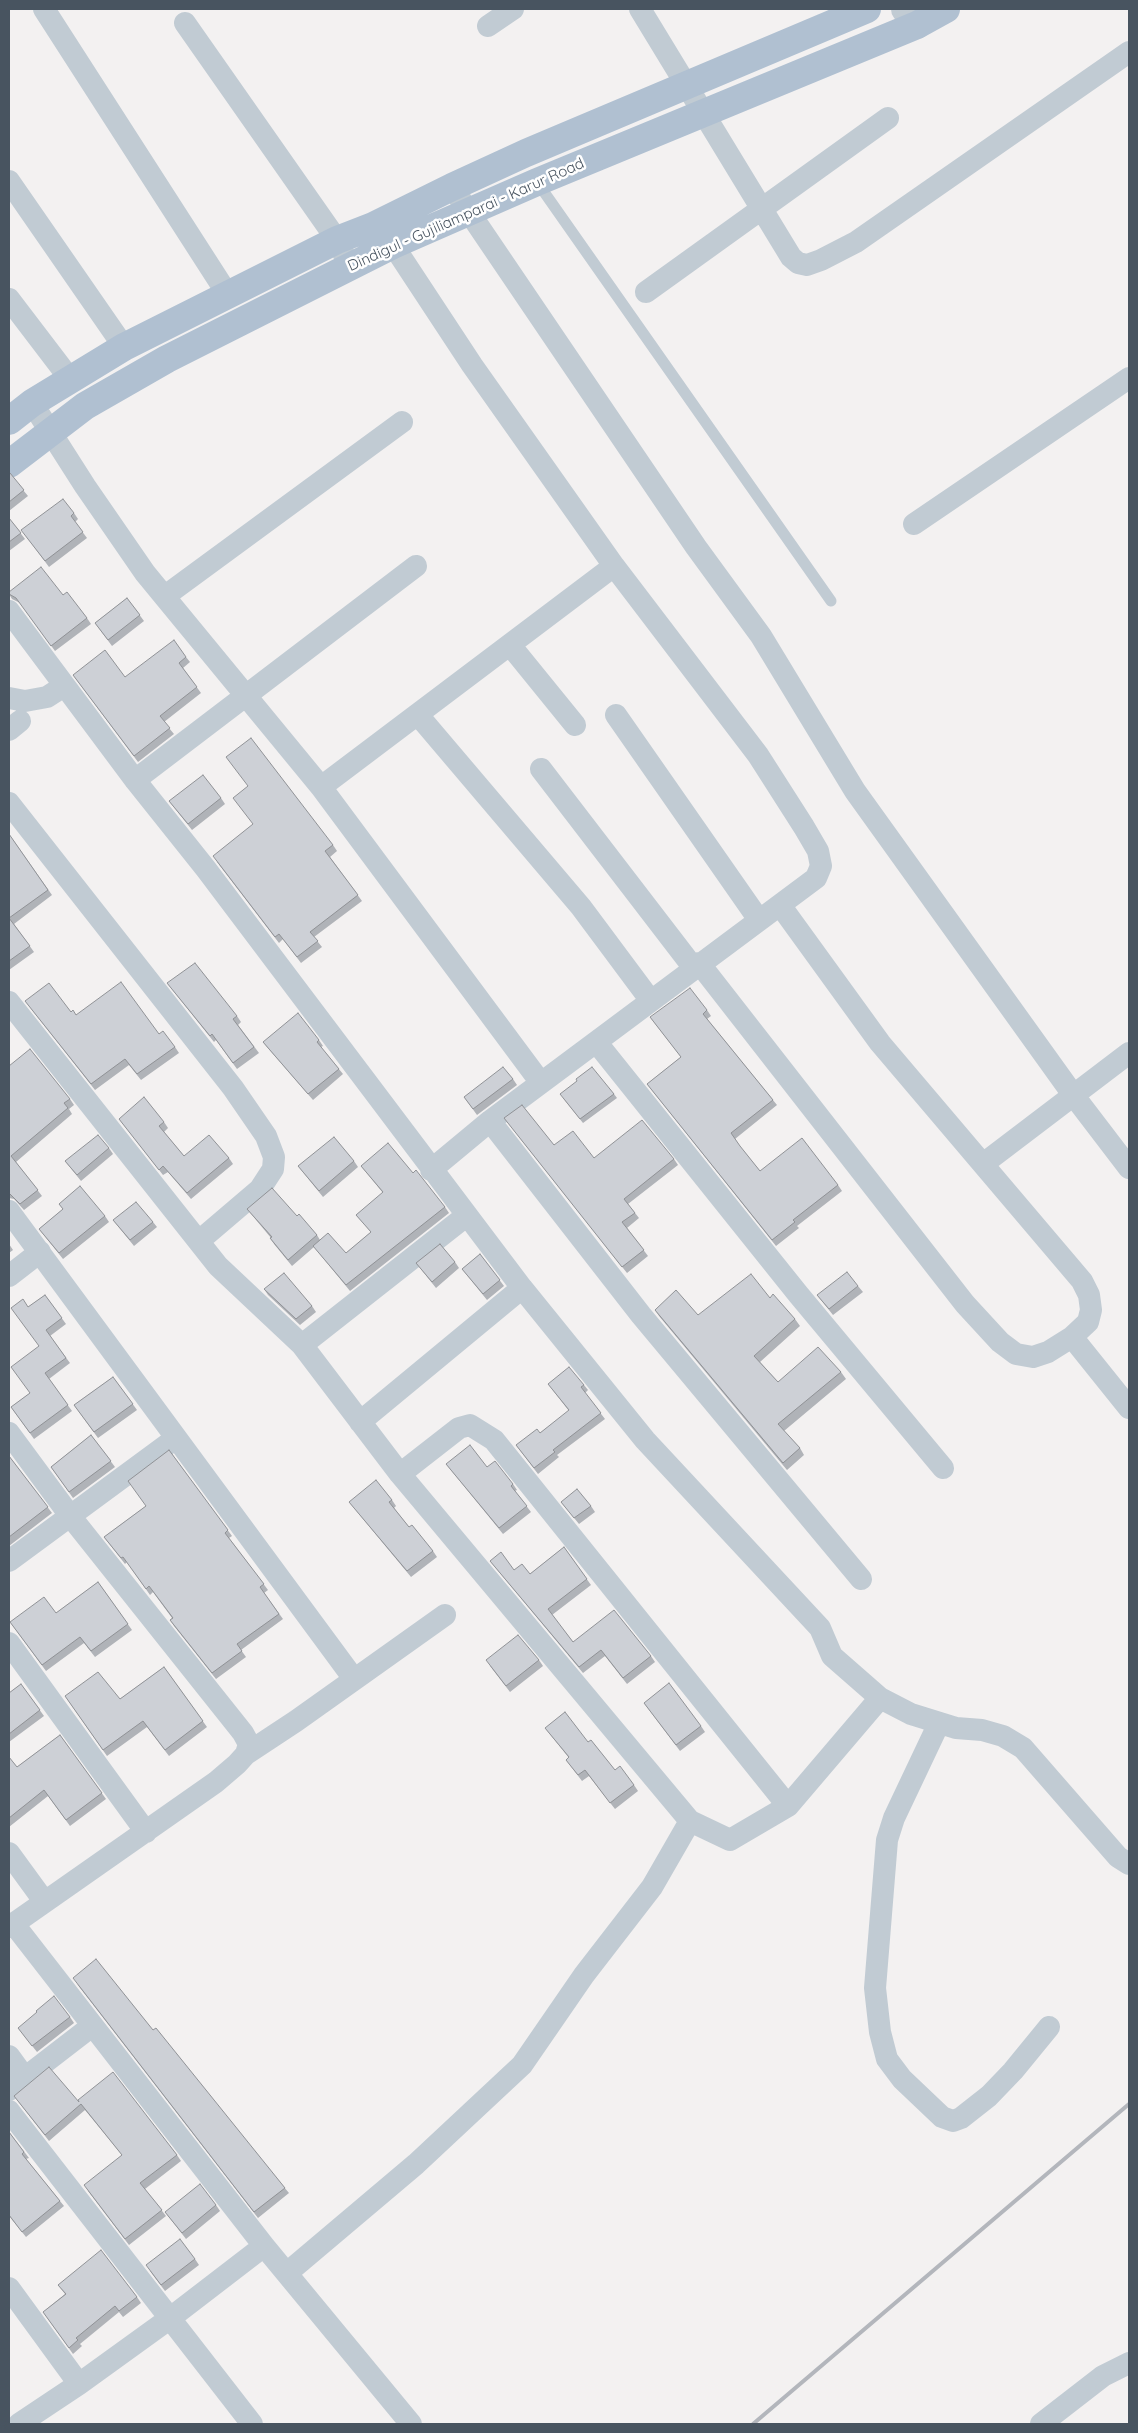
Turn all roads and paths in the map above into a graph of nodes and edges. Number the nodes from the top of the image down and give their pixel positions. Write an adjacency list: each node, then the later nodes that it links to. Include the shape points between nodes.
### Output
1 (44, 9): 22 (street)
2 (513, 9): 8 (street)
3 (640, 9): 10 (street)
4 (867, 9): 10 (main road, Dindigul - Gujiliamparai - Karur Road)
5 (946, 9): 6 (main road, Dindigul - Gujiliamparai - Karur Road)
6 (911, 17): 11 (main road, Dindigul - Gujiliamparai - Karur Road)
7 (185, 24): 18 (street)
8 (488, 26)
9 (1129, 52): 16 (street, via 856,242 821,260 807,265 798,263)
10 (686, 84): 11 (street); 15 (main road, Dindigul - Gujiliamparai - Karur Road)
11 (702, 113): 14 (main road, Dindigul - Gujiliamparai - Karur Road); 16 (street)
12 (888, 118): 16 (street)
13 (9, 181): 24 (street)
14 (537, 182): 17 (main road, Dindigul - Gujiliamparai - Karur Road); 36 (lane)
15 (452, 187): 17 (street); 18 (main road, Dindigul - Gujiliamparai - Karur Road)
16 (761, 209): 21 (street)
17 (469, 211): 19 (main road, Dindigul - Gujiliamparai - Karur Road); 57 (street, via 696,546 762,636 855,791)
18 (337, 240): 20 (street); 22 (main road, Dindigul - Gujiliamparai - Karur Road)
19 (393, 246): 20 (main road, Dindigul - Gujiliamparai - Karur Road); 34 (street, via 472,365)
20 (350, 267): 30 (main road, Dindigul - Gujiliamparai - Karur Road, via 166,359 86,406)
21 (646, 292)
22 (228, 295): 24 (main road, Dindigul - Gujiliamparai - Karur Road)
23 (9, 299): 26 (street)
24 (124, 347): 26 (main road, Dindigul - Gujiliamparai - Karur Road)
25 (1129, 378): 32 (street)
26 (70, 380): 27 (main road, Dindigul - Gujiliamparai - Karur Road)
27 (32, 403): 28 (main road, Dindigul - Gujiliamparai - Karur Road); 30 (street)
28 (9, 421)
29 (402, 422): 35 (street)
30 (51, 433): 31 (main road, Dindigul - Gujiliamparai - Karur Road); 35 (street, via 145,574)
31 (9, 464)
32 (914, 524)
33 (416, 566): 40 (street)
34 (614, 566): 38 (street); 49 (street, via 758,755 818,851 821,866 816,878)
35 (165, 596): 40 (street)
36 (831, 601)
37 (13, 624): 39 (street)
38 (510, 646): 42 (street); 44 (street)
39 (64, 686): 41 (street, via 47,697 25,701); 46 (street)
40 (244, 696): 46 (street); 47 (street)
41 (9, 698)
42 (418, 715): 47 (street); 52 (street, via 581,907)
43 (616, 715): 50 (street)
44 (575, 725)
45 (541, 769): 51 (street)
46 (134, 780): 61 (street, via 206,868)
47 (321, 787): 56 (street)
48 (9, 803): 64 (street, via 227,1081 266,1136 274,1156 273,1169 260,1189)
49 (780, 905): 50 (street); 59 (street, via 880,1043)
50 (759, 920): 51 (street)
51 (696, 965): 52 (street); 68 (street, via 965,1304 1000,1342 1016,1354 1033,1357)
52 (651, 1001): 54 (street)
53 (9, 1002): 64 (street)
54 (597, 1042): 56 (street); 74 (street, via 798,1294)
55 (1129, 1053): 57 (street)
56 (542, 1083): 58 (street)
57 (1074, 1096): 59 (street); 60 (street)
58 (490, 1121): 61 (street); 78 (street, via 641,1315)
59 (983, 1164): 68 (street, via 1085,1288 1091,1310 1088,1322)
60 (1129, 1168)
61 (432, 1170): 63 (street)
62 (9, 1211): 65 (street)
63 (466, 1216): 67 (street); 69 (street)
64 (198, 1241): 69 (street, via 218,1266)
65 (40, 1252): 66 (street); 73 (street)
66 (9, 1276)
67 (522, 1288): 71 (street); 82 (street, via 645,1440 820,1628 832,1656)
68 (1072, 1337): 70 (street)
69 (302, 1345): 71 (street)
70 (1129, 1408)
71 (360, 1422): 75 (street)
72 (9, 1433): 76 (street)
73 (176, 1438): 76 (street); 81 (street)
74 (943, 1468)
75 (400, 1474): 85 (street, via 459,1428 470,1425 494,1440); 86 (street)
76 (71, 1517): 77 (street); 84 (street, via 243,1733 248,1744)
77 (9, 1561)
78 (861, 1579)
79 (445, 1615): 81 (street)
80 (9, 1643): 87 (street)
81 (354, 1679): 84 (street)
82 (880, 1698): 83 (street, via 910,1714); 85 (street)
83 (939, 1723): 89 (street, via 1003,1736 1023,1748 1118,1857); 93 (street, via 894,1818 887,1840 875,1988 887,2059 902,2079 942,2117 953,2121 989,2096)
84 (246, 1754): 87 (street, via 216,1782)
85 (788, 1806): 86 (street, via 730,1840)
86 (690, 1821): 98 (street, via 652,1887 584,1975 522,2065 416,2164)
87 (146, 1832): 90 (street)
88 (9, 1853): 90 (street)
89 (1129, 1864)
90 (44, 1901): 91 (street)
91 (11, 1925): 92 (street)
92 (92, 2026): 95 (street); 97 (street)
93 (1049, 2027)
94 (9, 2056): 95 (street)
95 (17, 2084)
96 (9, 2111): 100 (street)
97 (264, 2246): 98 (street); 100 (street)
98 (286, 2272): 105 (street)
99 (9, 2288): 102 (street)
100 (169, 2319): 102 (street); 104 (street)
101 (1129, 2363): 106 (street, via 1103,2376)
102 (79, 2384): 103 (street)
103 (19, 2424)
104 (252, 2424)
105 (411, 2424)
106 (1041, 2424)

